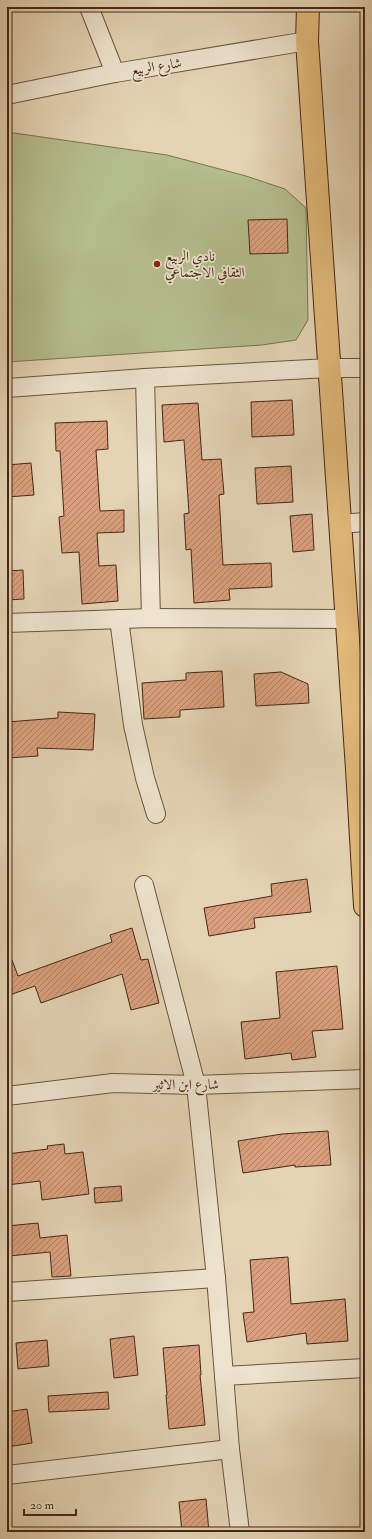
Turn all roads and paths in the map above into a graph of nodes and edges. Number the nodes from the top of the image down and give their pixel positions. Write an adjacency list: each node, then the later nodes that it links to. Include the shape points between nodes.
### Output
1 (89, 7): 4 (street)
2 (308, 7): 3 (main road)
3 (307, 41): 4 (street, شارع الربيع); 6 (main road)
4 (115, 73): 5 (street, شارع الربيع)
5 (7, 95)
6 (329, 368): 7 (street); 8 (street); 11 (main road)
7 (365, 368)
8 (145, 378): 9 (street); 12 (street)
9 (7, 388)
10 (365, 522): 11 (street)
11 (340, 524): 14 (main road)
12 (151, 618): 13 (street); 14 (street)
13 (119, 619): 15 (street); 18 (street, via 133,725)
14 (346, 619): 16 (main road)
15 (7, 623)
16 (360, 745): 17 (main road)
17 (361, 767): 20 (main road)
18 (156, 814)
19 (144, 885): 22 (street)
20 (365, 906)
21 (365, 1080): 22 (street, شارع ابن الاثير)
22 (196, 1085): 23 (street, شارع ابن الاثير, via 113,1083); 24 (street)
23 (7, 1096)
24 (216, 1278): 25 (street); 27 (street)
25 (7, 1292)
26 (365, 1368): 27 (street)
27 (224, 1376): 28 (street)
28 (230, 1449): 29 (street); 30 (street)
29 (7, 1475)
30 (240, 1532)

